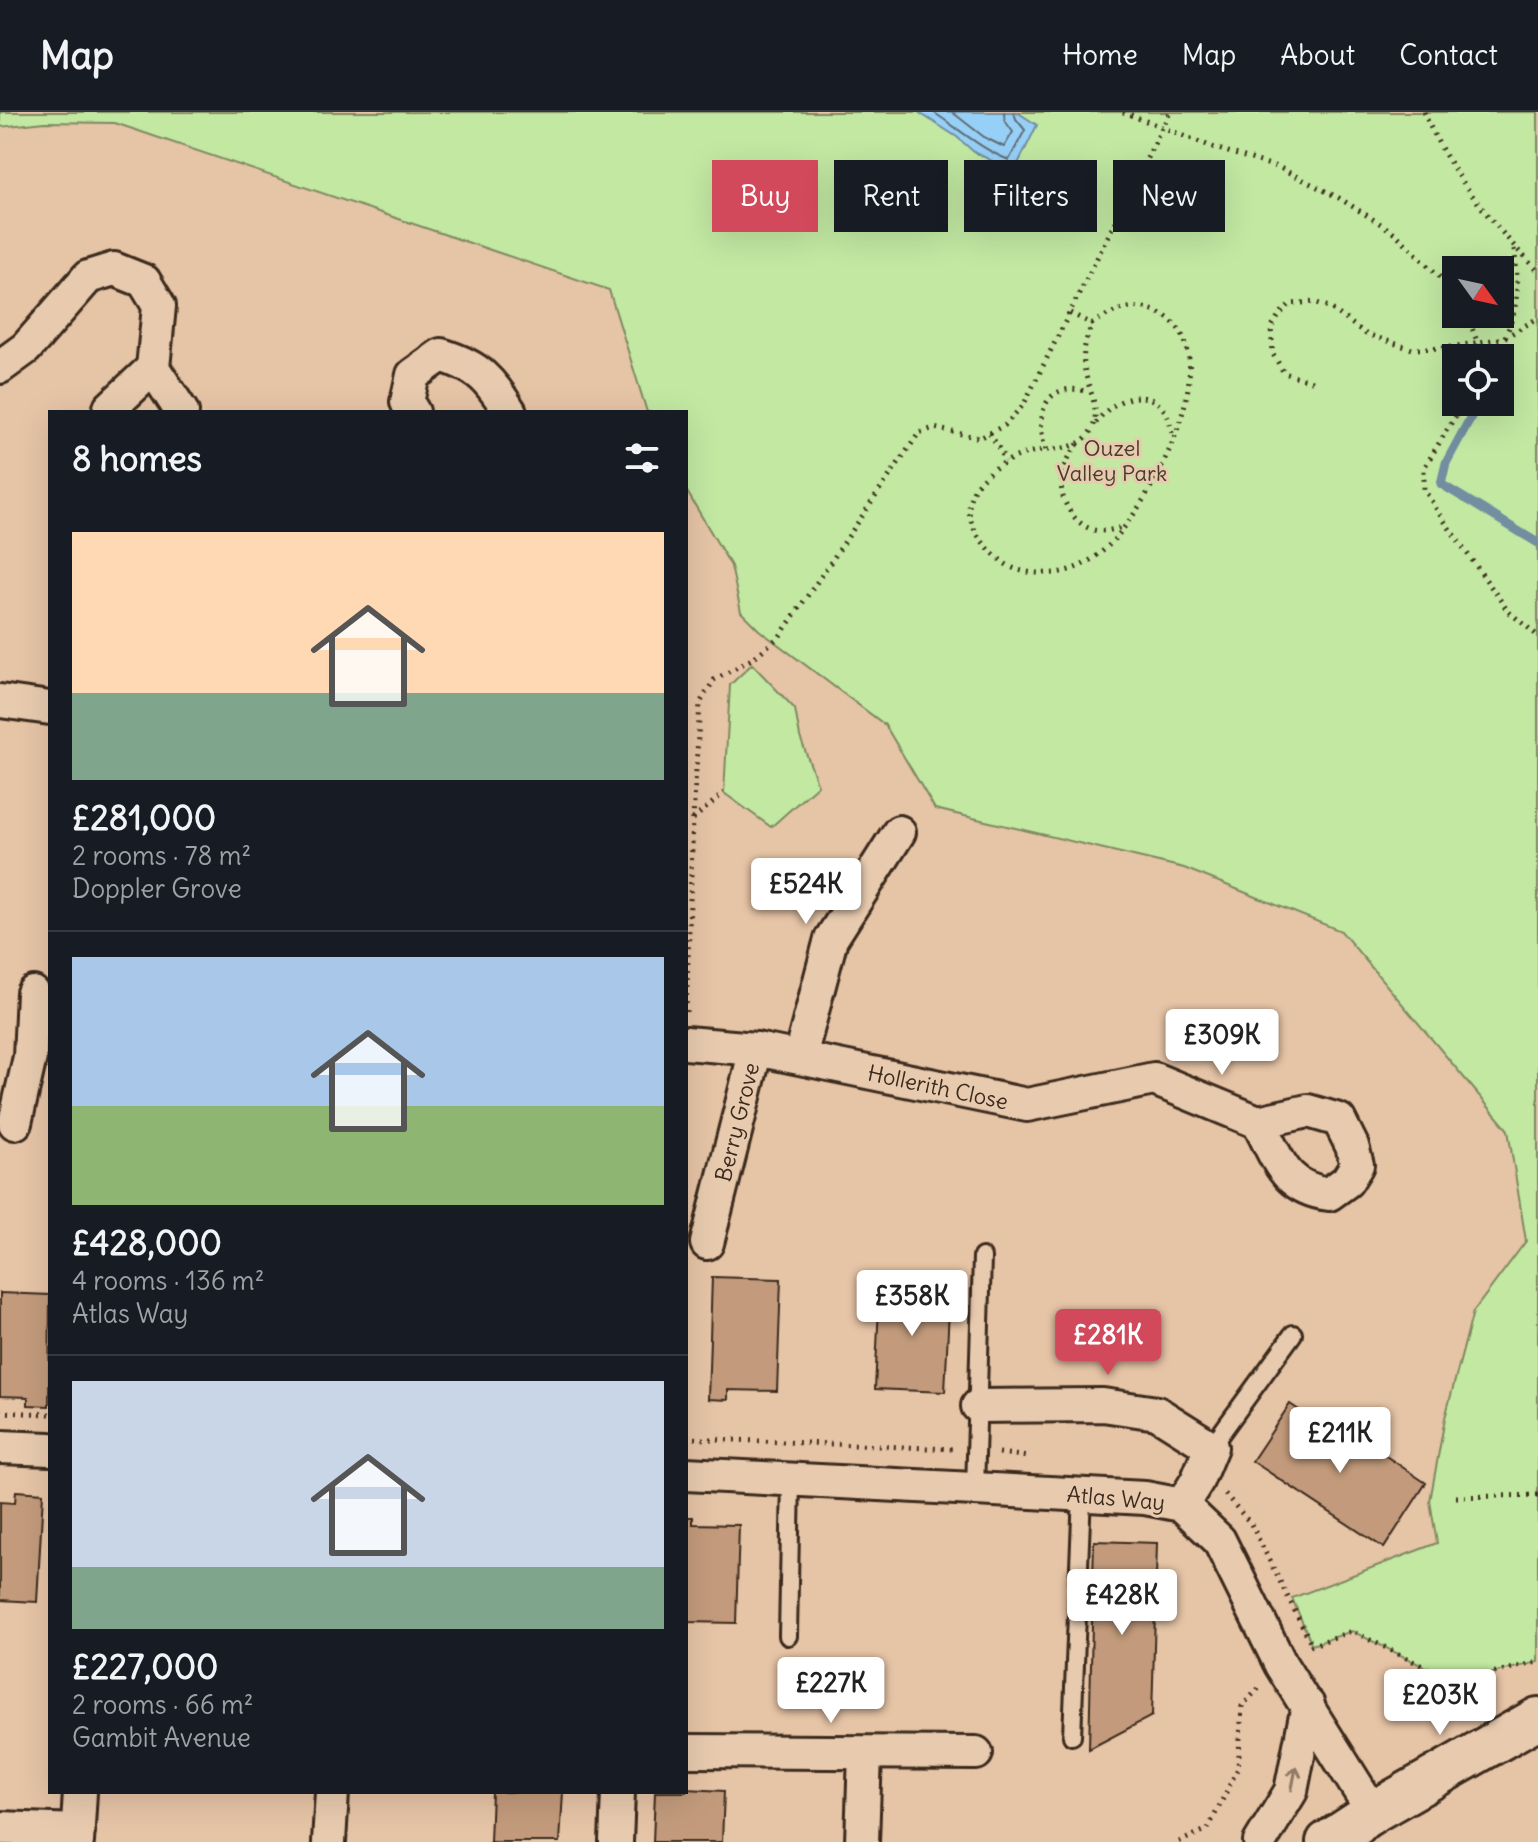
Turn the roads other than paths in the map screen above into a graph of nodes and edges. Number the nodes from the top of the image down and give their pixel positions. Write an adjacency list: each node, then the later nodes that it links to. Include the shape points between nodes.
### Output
1 (0, 367): 2 (street, via 26,348 88,277 114,269 144,281 159,306)
2 (153, 368): 3 (street); 4 (street)
3 (110, 410)
4 (181, 410)
5 (412, 410): 6 (street, via 407,402 413,375 441,355 466,363 491,382)
6 (509, 410)
7 (0, 701): 8 (street)
8 (48, 708)
9 (899, 832): 14 (street, via 831,939)
10 (33, 993): 13 (street)
11 (688, 1043): 12 (street, Berry Grove)
12 (756, 1049): 14 (street, Berry Grove); 17 (street, Berry Grove)
13 (40, 1057): 16 (street)
14 (800, 1057): 15 (street, Hollerith Close, via 1027,1105 1154,1079)
15 (1258, 1122)
16 (15, 1123)
17 (707, 1243)
18 (982, 1257): 20 (lane)
19 (1293, 1334): 22 (lane)
20 (978, 1406): 22 (street, via 1103,1405 1157,1413); 26 (lane)
21 (0, 1447): 23 (street)
22 (1211, 1447): 28 (street)
23 (48, 1449)
24 (688, 1474): 25 (street, Atlas Way)
25 (791, 1479): 26 (street, Atlas Way); 29 (lane)
26 (975, 1489): 27 (street, Atlas Way)
27 (1082, 1494): 28 (street, Atlas Way); 32 (lane)
28 (1182, 1505): 30 (street, Atlas Way, via 1219,1540 1281,1665)
29 (788, 1636)
30 (1308, 1705): 39 (street, Atlas Way); 45 (street, one-way to 30, via 1291,1791)
31 (1538, 1718): 39 (street)
32 (1072, 1736)
33 (688, 1751): 34 (street)
34 (865, 1753): 35 (street); 44 (street)
35 (976, 1753)
36 (80, 1794): 41 (street)
37 (332, 1794): 42 (street)
38 (618, 1794): 43 (street)
39 (1373, 1812): 46 (street); 47 (street)
40 (0, 1828): 41 (street)
41 (78, 1837)
42 (329, 1842)
43 (616, 1842)
44 (862, 1842)
45 (1260, 1842)
46 (1327, 1842)
47 (1346, 1842)

